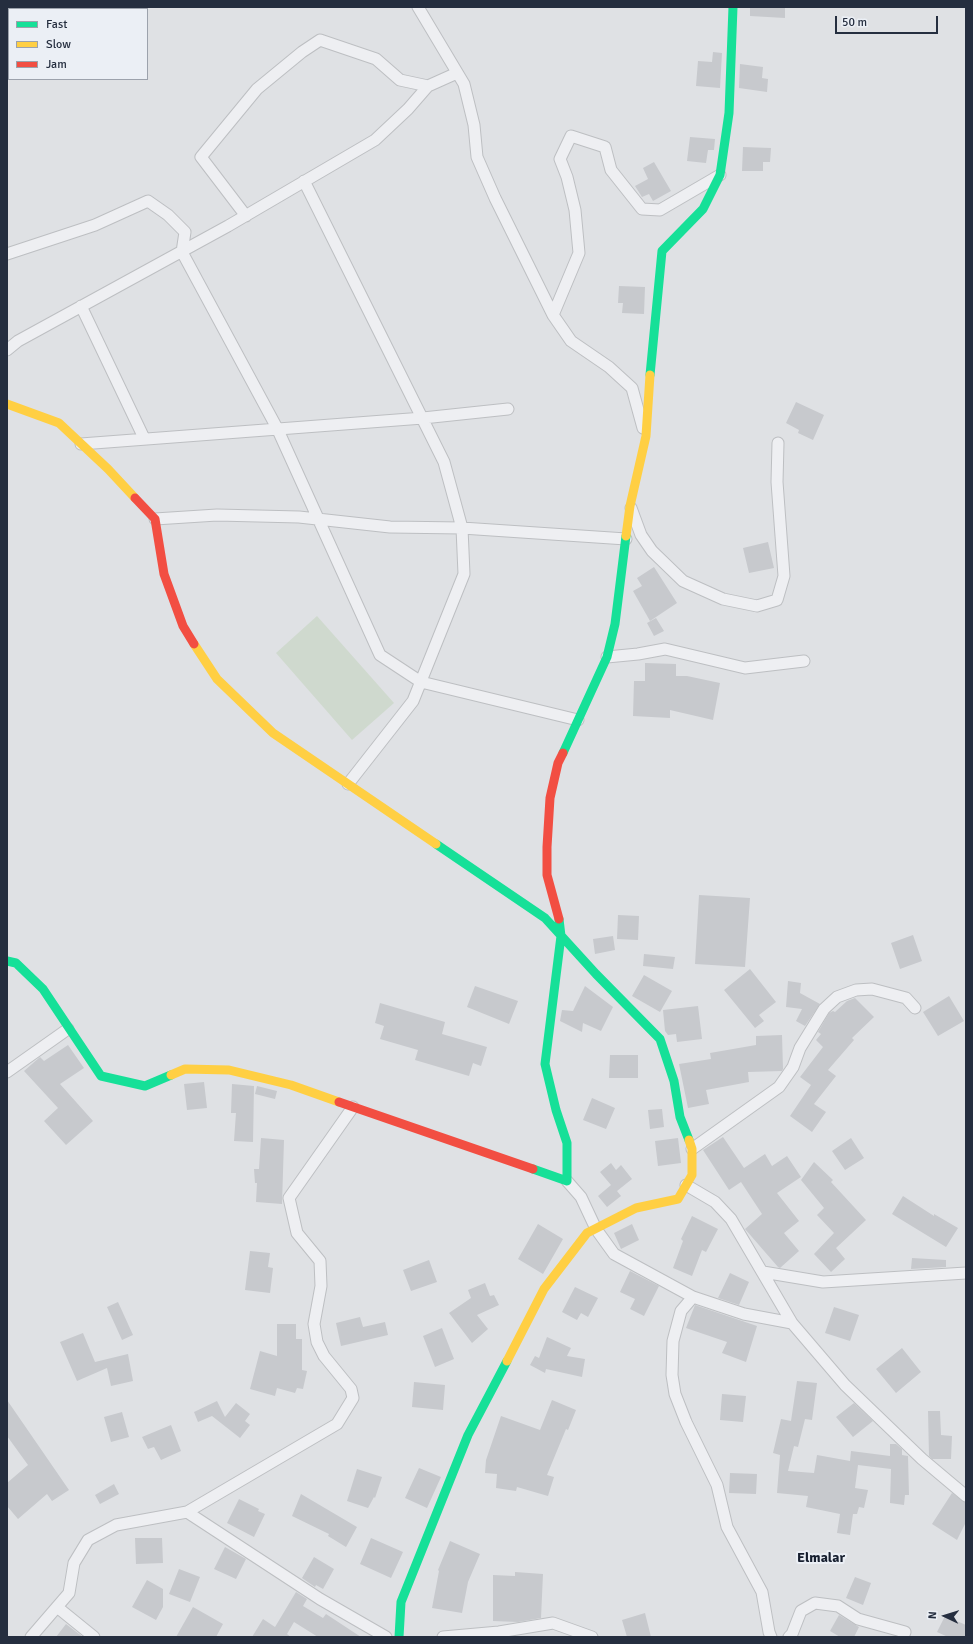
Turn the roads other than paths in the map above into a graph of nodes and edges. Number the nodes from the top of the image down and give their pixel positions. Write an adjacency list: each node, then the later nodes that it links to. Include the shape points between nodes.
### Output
1 (418, 7): 3 (street)
2 (733, 7): 5 (street, via 729,113)
3 (457, 73): 4 (street); 11 (street, via 464,84 474,125 477,157)
4 (428, 86): 6 (street, via 375,140); 7 (street, via 400,80 376,59 320,40 302,52 257,89 201,157)
5 (720, 175): 11 (street, via 660,210 642,209 611,170 605,147 571,136 560,159 575,210 579,253); 17 (street, via 703,209 662,251 652,340)
6 (304, 181): 7 (street); 15 (street)
7 (246, 216): 8 (street)
8 (182, 252): 9 (street, via 185,232 168,215 148,201 95,225); 10 (street); 16 (street)
9 (7, 254)
10 (81, 306): 12 (street, via 18,341); 18 (street)
11 (553, 315): 17 (street, via 572,341 609,367 632,388)
12 (7, 350)
13 (7, 404): 20 (street, via 59,423)
14 (508, 408): 15 (street)
15 (422, 418): 16 (street); 24 (street, via 444,462)
16 (277, 428): 18 (street); 23 (street)
17 (646, 436): 21 (street)
18 (144, 438): 20 (street)
19 (778, 442): 21 (street, via 777,482 784,576 777,600 757,606 723,599 683,581 652,551 641,534)
20 (81, 444): 22 (street, via 108,468)
21 (630, 506): 25 (street)
22 (155, 519): 23 (street, via 217,515); 30 (street, via 164,574 183,626 217,679 273,733)
23 (320, 519): 24 (street, via 390,527); 28 (street, via 380,655)
24 (462, 528): 25 (street); 28 (street, via 464,574)
25 (626, 539): 26 (street, via 615,624)
26 (606, 657): 27 (street, via 665,649 746,668); 29 (street)
27 (804, 661)
28 (422, 682): 29 (street); 30 (street, via 413,701)
29 (578, 720): 31 (street, via 558,763 550,798 547,875 558,912)
30 (348, 784): 31 (street, via 545,918)
31 (561, 936): 37 (street, via 660,1039 674,1081 680,1117); 38 (street, via 545,1064 567,1143)
32 (7, 961): 34 (street, via 16,963 43,990)
33 (915, 1008): 37 (street, via 906,998 872,989 856,990 837,997 820,1015 780,1087)
34 (68, 1029): 35 (street); 36 (street, via 101,1076 145,1086 186,1069 229,1070 291,1085)
35 (7, 1072)
36 (353, 1107): 38 (street); 46 (street, via 289,1198 297,1233 320,1261 321,1286 314,1324 317,1342 324,1356 350,1389 353,1398 337,1424)
37 (692, 1149): 39 (street, via 692,1175)
38 (567, 1181): 40 (street, via 581,1197)
39 (686, 1185): 40 (street, via 678,1199 636,1208); 41 (street, via 715,1202 731,1219)
40 (596, 1229): 43 (street, via 614,1254); 51 (street, via 587,1233 544,1289 468,1435 402,1602)
41 (763, 1272): 42 (street, via 822,1282); 44 (street)
42 (966, 1273)
43 (693, 1297): 44 (street, via 744,1314); 54 (street, via 681,1311 673,1341 672,1374 675,1394 717,1485 727,1528 762,1592)
44 (792, 1323): 45 (street, via 845,1385 922,1459)
45 (966, 1496)
46 (187, 1512): 47 (street, via 116,1525 88,1540 74,1563 69,1593); 50 (street, via 320,1599)
47 (57, 1607): 48 (street); 49 (street)
48 (31, 1637)
49 (94, 1637)
50 (386, 1637)
51 (399, 1637)
52 (443, 1637): 53 (street, via 499,1632 553,1623)
53 (592, 1637)
54 (771, 1637)
55 (789, 1637): 56 (street, via 801,1611 815,1603 838,1606 858,1619 905,1632)
56 (903, 1637)

